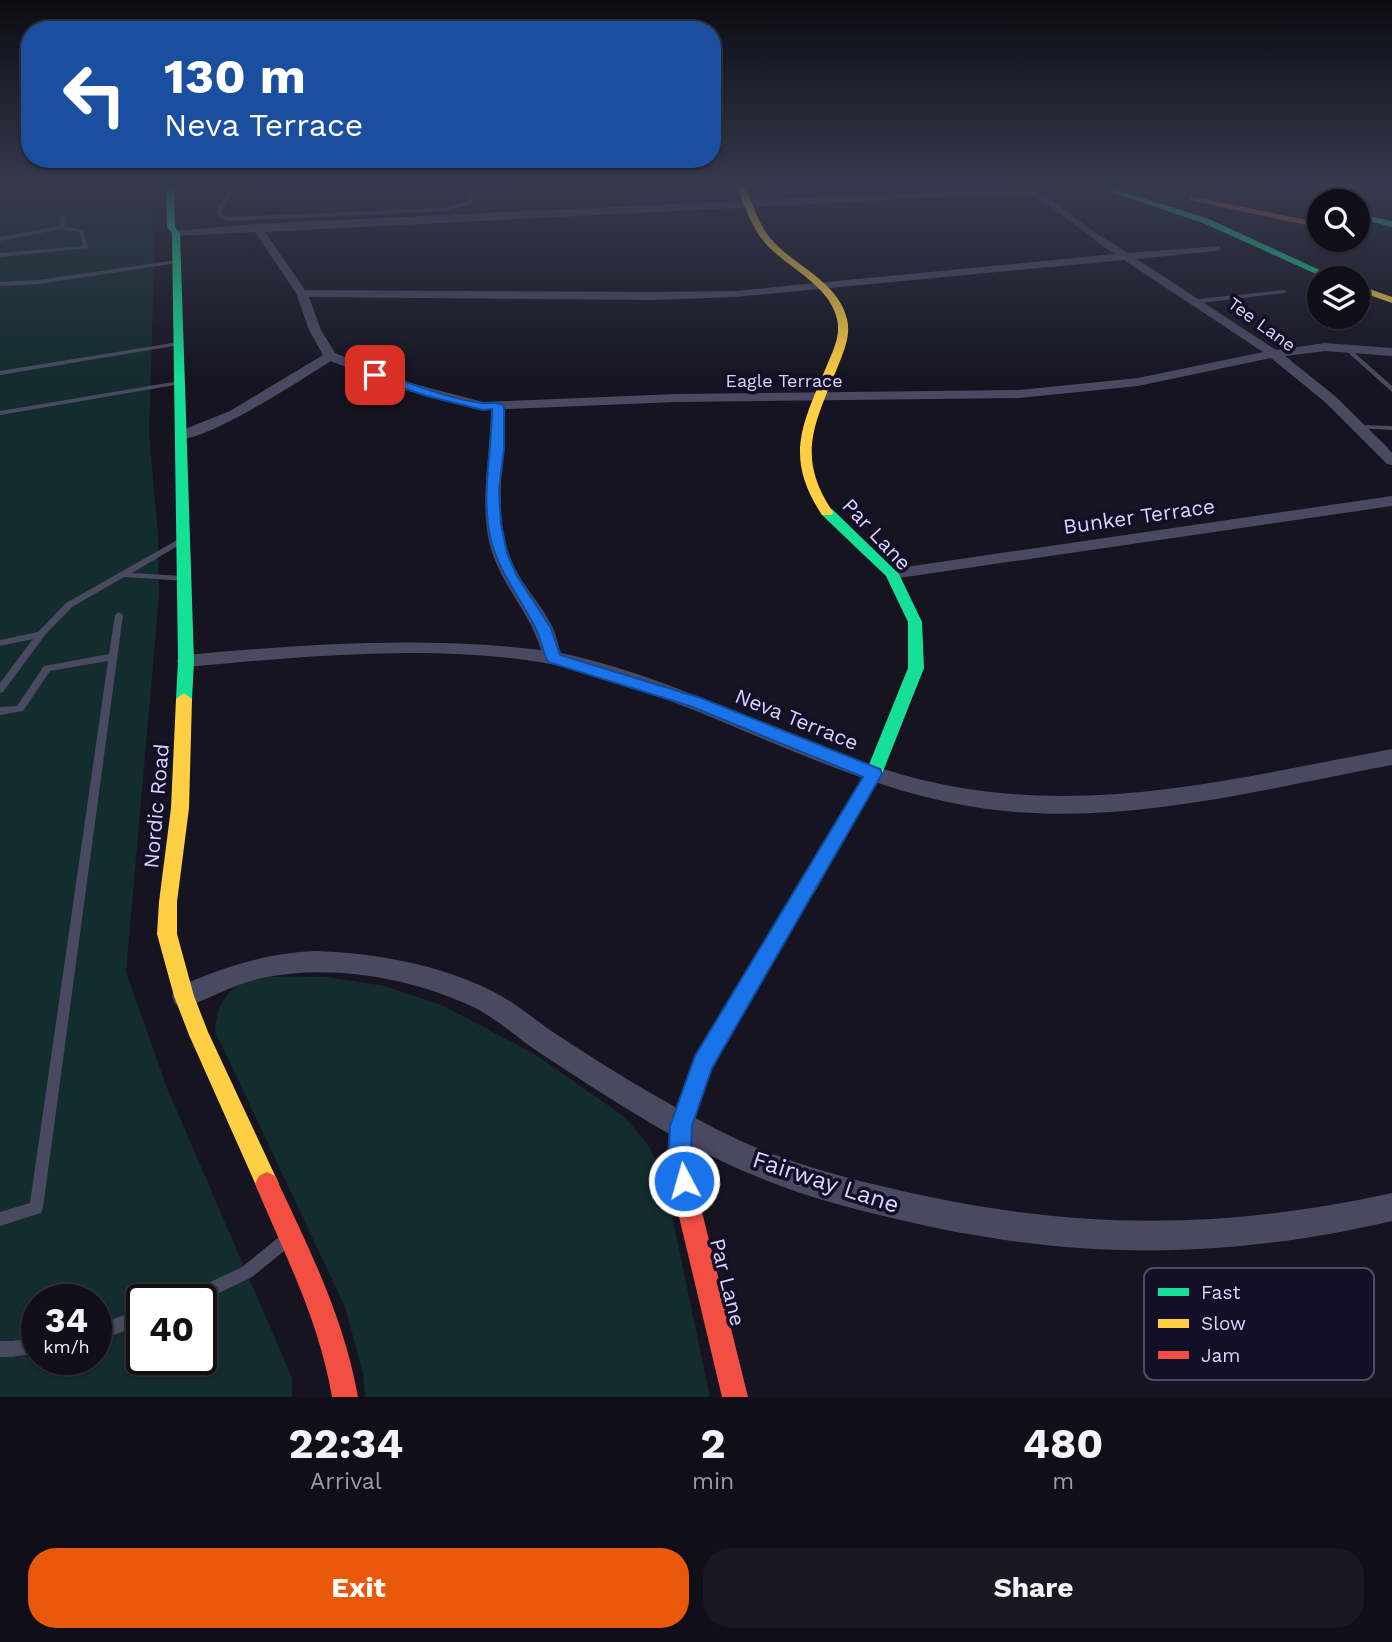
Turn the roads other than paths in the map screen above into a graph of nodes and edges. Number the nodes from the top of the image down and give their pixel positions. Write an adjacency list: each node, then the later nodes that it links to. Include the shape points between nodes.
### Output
1 (41, 251): 8 (lane)
2 (176, 251): 10 (main road, Nordic Road)
3 (277, 251): 16 (street)
4 (779, 251): 13 (main road, Par Lane)
5 (1119, 251): 9 (street, Tee Lane)
6 (1180, 251): 9 (street)
7 (1274, 251): 11 (main road)
8 (0, 255)
9 (1127, 256): 13 (street); 18 (street, Tee Lane)
10 (176, 262): 12 (lane); 19 (main road, Nordic Road)
11 (1307, 266)
12 (0, 284)
13 (822, 286): 16 (street, via 653,296); 27 (main road, Par Lane, via 844,328)
14 (1283, 292): 18 (lane)
15 (1370, 292): 17 (main road)
16 (302, 293): 23 (street)
17 (1392, 300)
18 (1199, 301): 22 (street, Tee Lane)
19 (178, 344): 24 (lane); 25 (main road, Nordic Road)
20 (1346, 348): 21 (street, Eagle Terrace); 22 (street, Eagle Terrace); 26 (lane)
21 (1392, 352)
22 (1273, 354): 27 (street, Eagle Terrace, via 1180,375 1080,389 969,397); 30 (street, Tee Lane)
23 (330, 356): 28 (street, Eagle Terrace, via 431,394); 32 (street, via 235,414)
24 (0, 373)
25 (179, 383): 29 (lane); 32 (main road, Nordic Road)
26 (1392, 390)
27 (821, 398): 28 (street, Eagle Terrace, via 676,398); 36 (main road, Par Lane, via 803,445 809,483 836,523)
28 (498, 406): 43 (street, via 492,490 500,553 544,628)
29 (0, 413)
30 (1358, 427): 31 (lane); 33 (street, Tee Lane)
31 (1392, 428)
32 (180, 436): 35 (main road, Nordic Road)
33 (1392, 461)
34 (1392, 500): 36 (street, Bunker Terrace)
35 (185, 539): 37 (lane); 38 (main road, Nordic Road)
36 (892, 574): 48 (main road, Par Lane, via 915,622 916,668)
37 (125, 575): 38 (lane); 40 (lane, via 69,605)
38 (186, 579): 44 (main road, Nordic Road)
39 (119, 615): 42 (lane)
40 (42, 634): 41 (lane); 45 (lane)
41 (0, 643)
42 (112, 657): 46 (lane, via 47,668 20,709); 52 (lane, via 36,1208)
43 (553, 659): 44 (street, Neva Terrace, via 371,648); 48 (street, Neva Terrace, via 695,702)
44 (186, 661): 49 (main road, Nordic Road, via 180,807 167,934)
45 (0, 690)
46 (0, 711)
47 (1392, 757): 48 (street, Neva Terrace, via 1128,804 1078,806 964,797)
48 (874, 774): 50 (main road, Par Lane, via 703,1063)
49 (184, 996): 50 (street, Fairway Lane, via 264,967 303,962 393,970 483,999); 53 (main road, Nordic Road)
50 (681, 1126): 51 (street, Fairway Lane, via 762,1165 810,1182 916,1210 1044,1231 1210,1236); 58 (main road, Par Lane, via 680,1159 688,1204)
51 (1392, 1207)
52 (0, 1219)
53 (292, 1235): 54 (lane, via 247,1272); 57 (main road, Nordic Road, via 317,1293 342,1372)
54 (217, 1286)
55 (21, 1348): 56 (lane)
56 (0, 1349)
57 (345, 1397)
58 (735, 1397)

